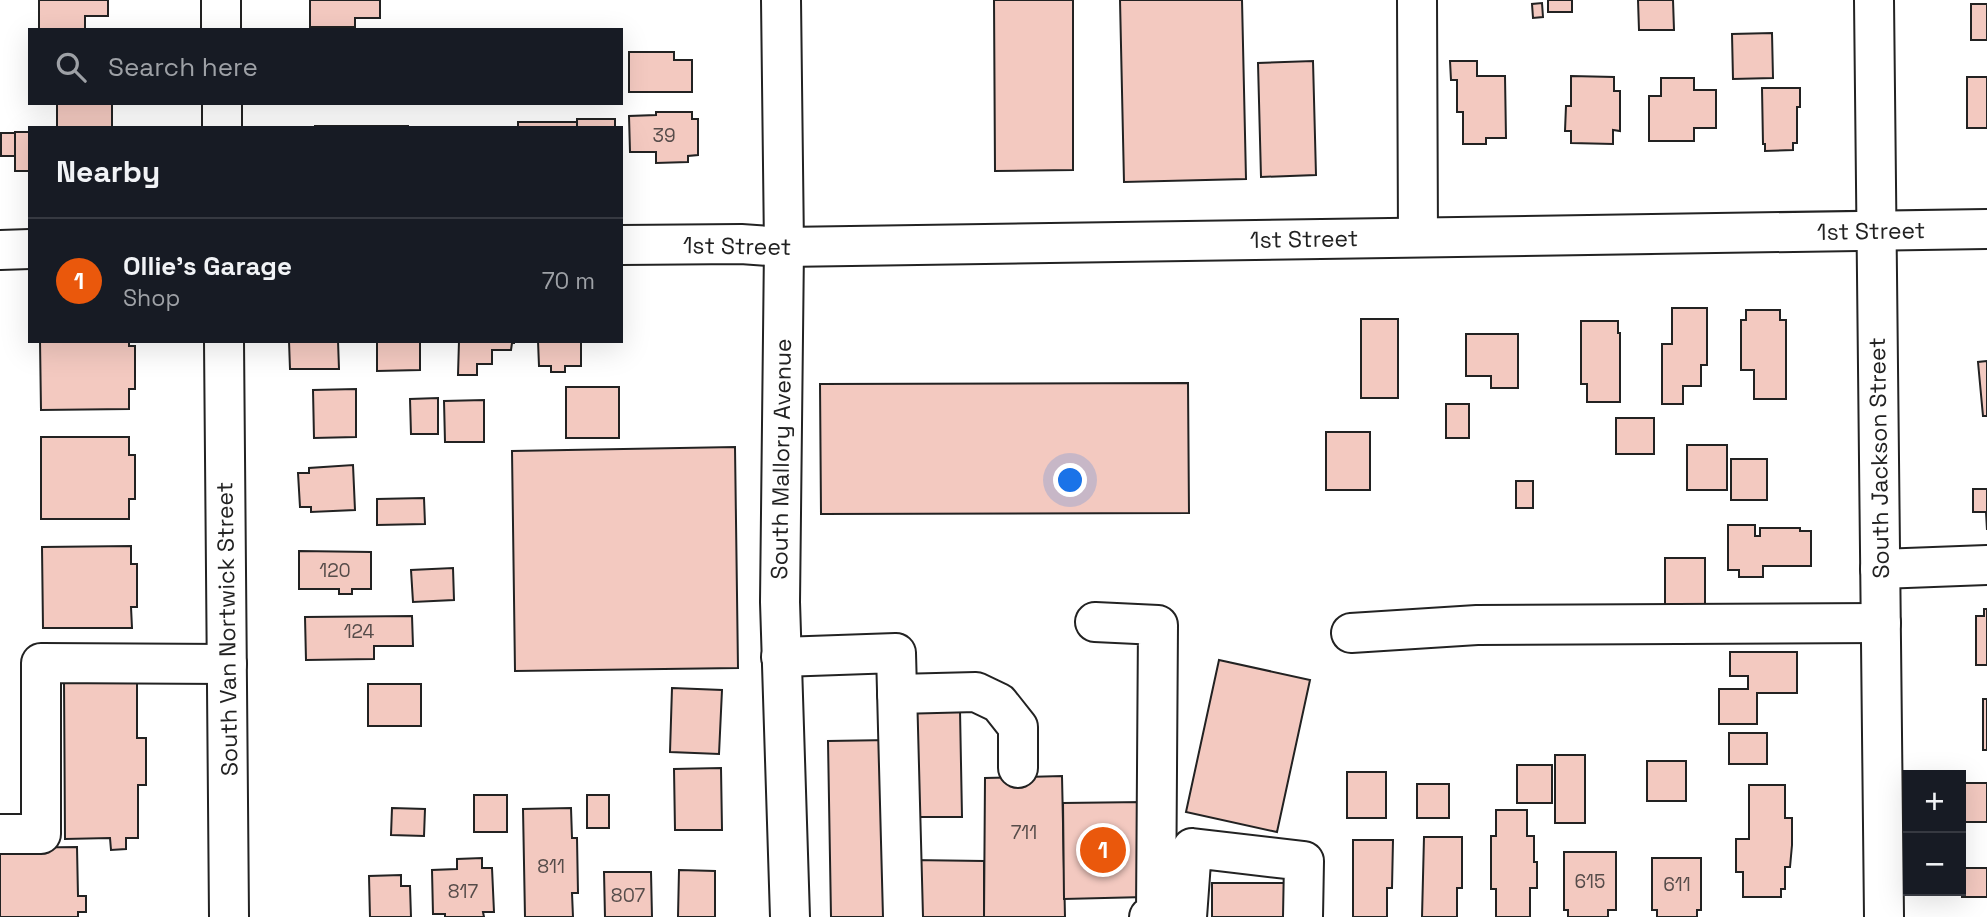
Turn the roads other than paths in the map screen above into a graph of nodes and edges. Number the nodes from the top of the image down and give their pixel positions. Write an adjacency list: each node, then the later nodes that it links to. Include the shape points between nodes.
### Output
1 (221, 0): 5 (street)
2 (781, 0): 12 (street, South Mallory Avenue)
3 (1417, 0): 10 (street)
4 (1874, 0): 9 (street, South Jackson Street)
5 (221, 28)
6 (222, 105): 7 (street)
7 (222, 126)
8 (1987, 229): 9 (street, 1st Street)
9 (1877, 231): 10 (street, 1st Street); 17 (street, South Jackson Street)
10 (1418, 237): 12 (street, 1st Street)
11 (623, 245): 12 (street, 1st Street)
12 (784, 247): 21 (street, South Mallory Avenue)
13 (28, 249): 14 (street)
14 (0, 250)
15 (224, 343): 22 (street, South Van Nortwick Street)
16 (1987, 565): 17 (street)
17 (1880, 569): 19 (street, South Jackson Street)
18 (1095, 622): 29 (street, via 1158,625 1156,914)
19 (1881, 623): 20 (street, via 1477,625); 32 (street, South Jackson Street)
20 (1351, 633)
21 (781, 657): 23 (street, via 896,653); 27 (street, South Mallory Avenue)
22 (227, 664): 25 (street, via 41,663 41,834); 26 (street, South Van Nortwick Street)
23 (897, 694): 24 (street, via 976,692 999,703 1018,727); 28 (street)
24 (1018, 768)
25 (0, 834)
26 (229, 917)
27 (790, 917)
28 (903, 917)
29 (1149, 917)
30 (1187, 917): 31 (street, via 1192,848 1304,861)
31 (1303, 917)
32 (1884, 917)

